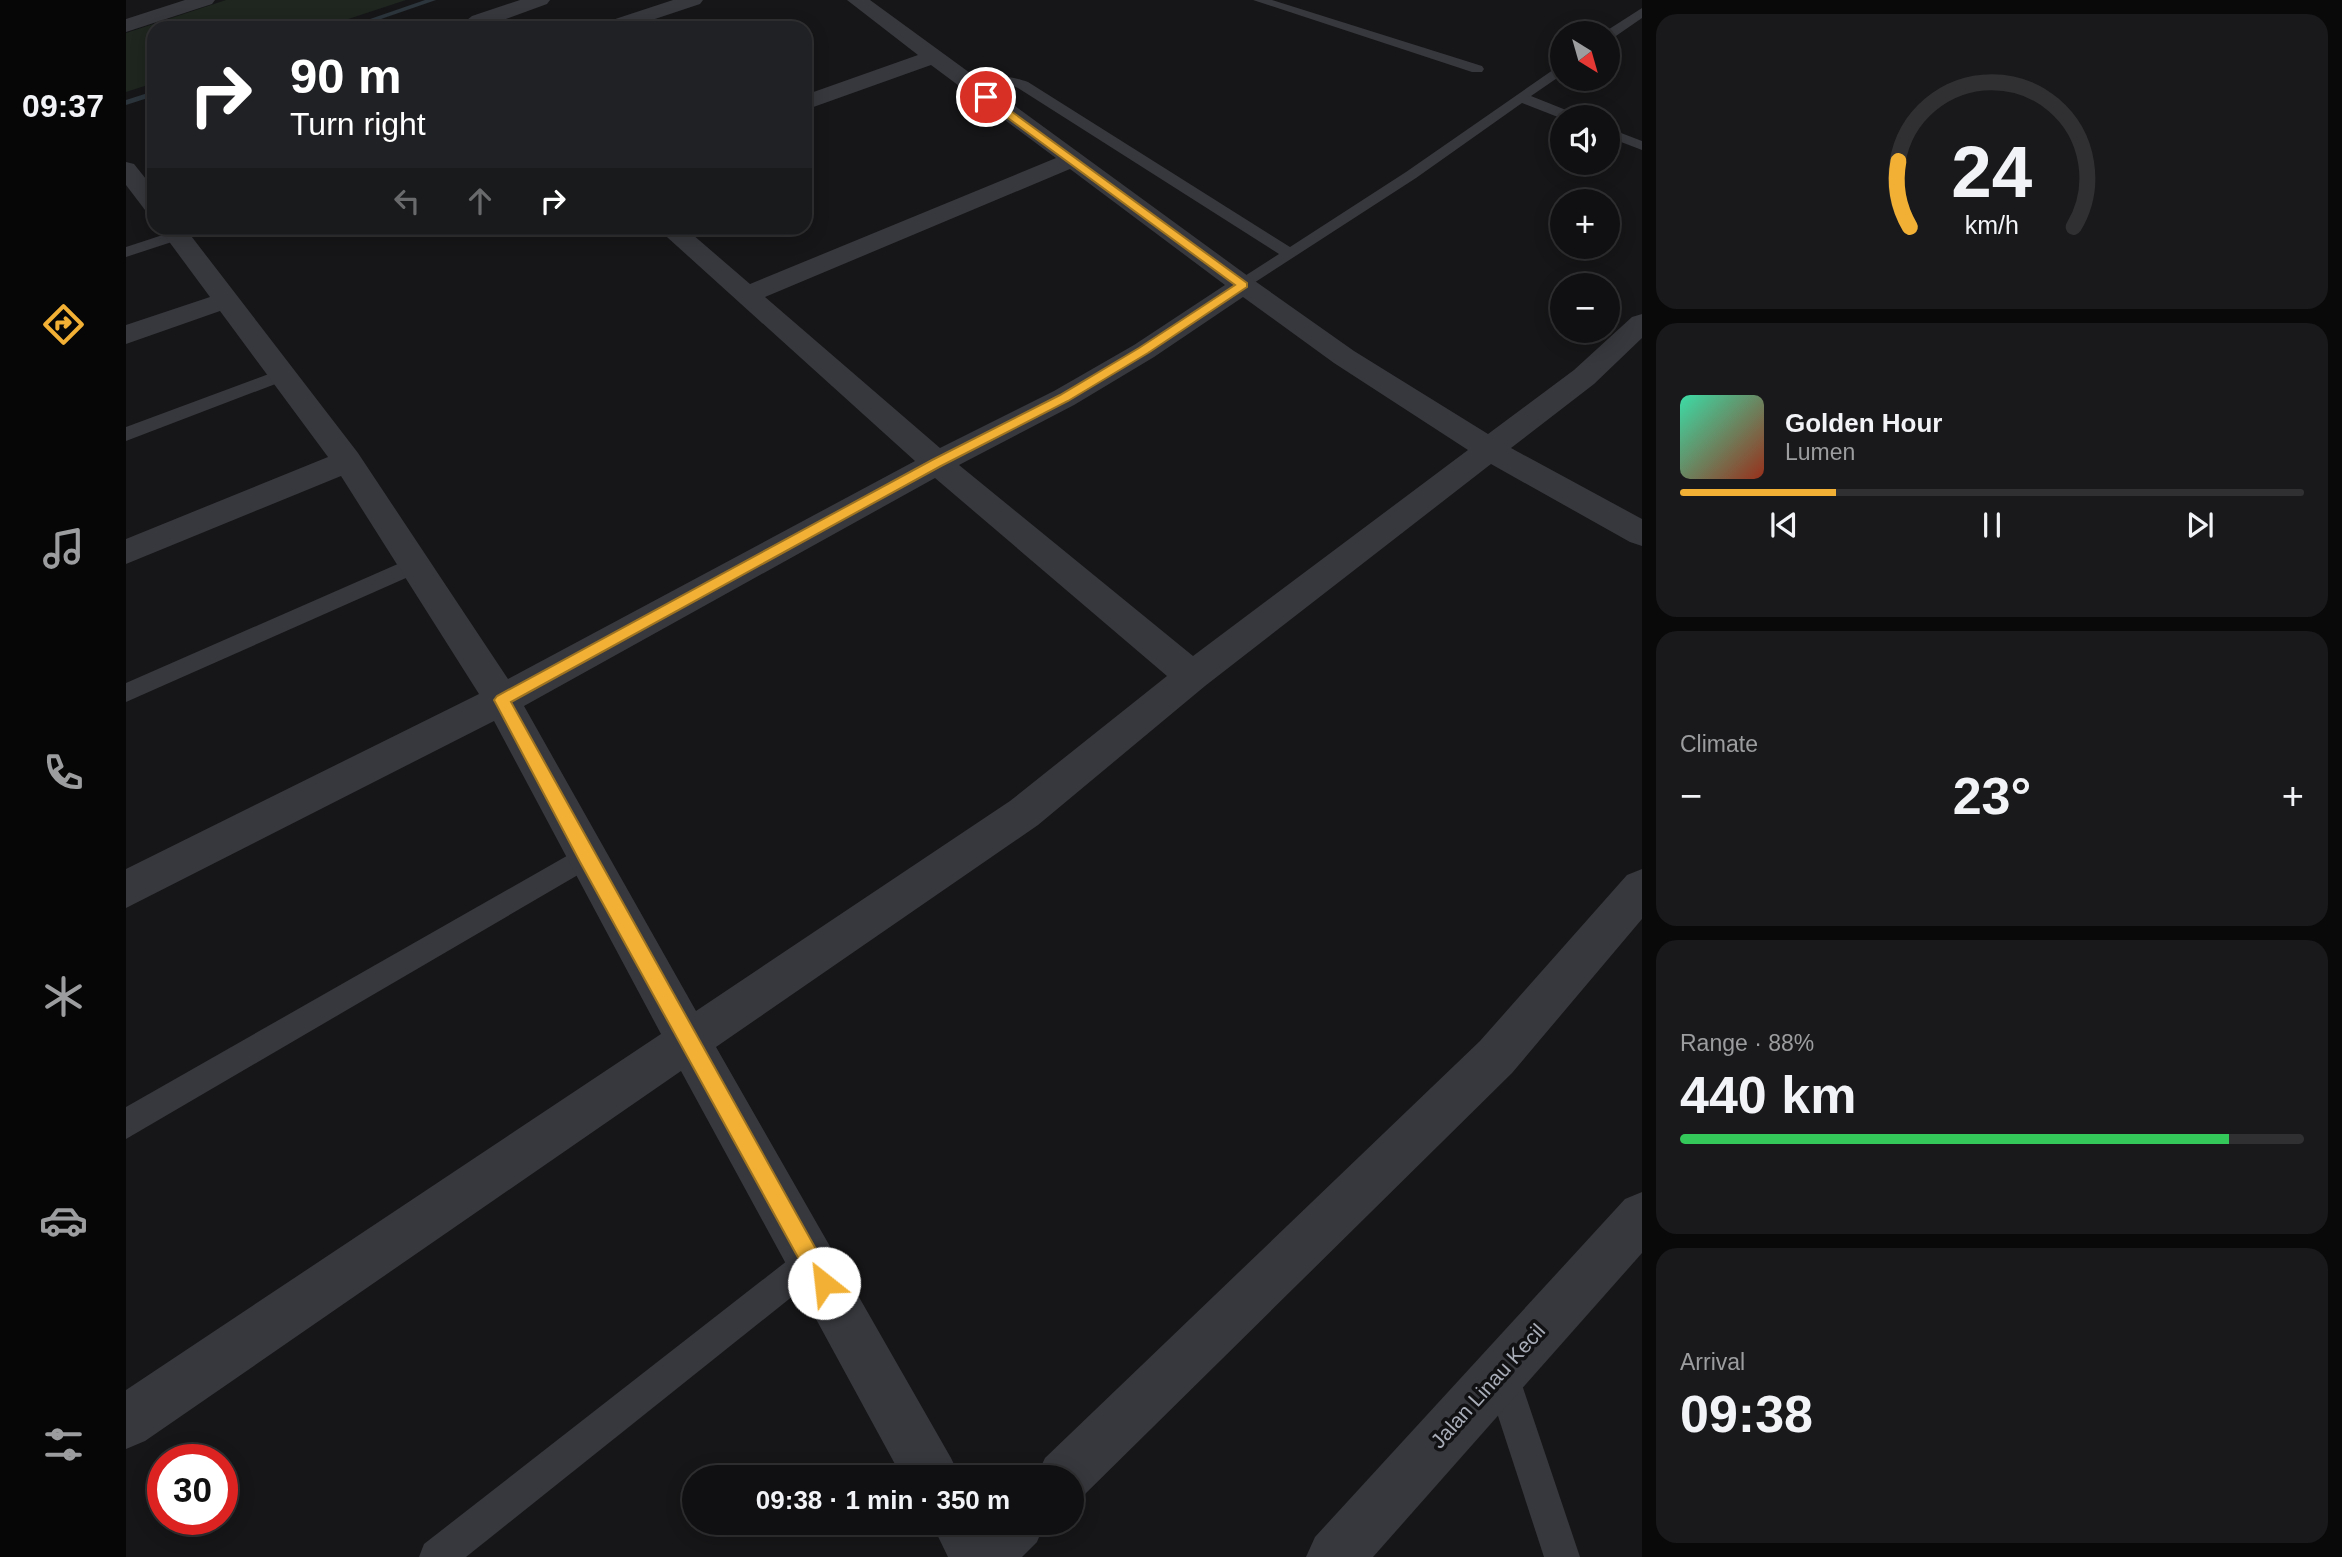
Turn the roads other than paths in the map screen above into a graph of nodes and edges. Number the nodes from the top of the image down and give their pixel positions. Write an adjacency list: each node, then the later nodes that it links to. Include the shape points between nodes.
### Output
1 (205, 0): 10 (street)
2 (540, 0): 7 (street)
3 (693, 0): 8 (street)
4 (857, 0): 13 (street)
5 (1259, 0): 14 (lane)
6 (1642, 12): 9 (lane)
7 (478, 21)
8 (628, 21)
9 (1627, 22): 11 (lane); 12 (lane)
10 (126, 26)
11 (1620, 27)
12 (1642, 27)
13 (932, 57): 16 (street); 18 (street)
14 (1477, 69)
15 (1550, 76): 17 (lane)
16 (964, 82): 22 (street); 29 (lane, via 1004,78 1023,85)
17 (1521, 97): 19 (lane); 29 (lane)
18 (812, 100)
19 (1550, 109)
20 (1620, 137): 21 (lane)
21 (1642, 146)
22 (1071, 160): 30 (street); 31 (street)
23 (128, 175): 24 (street)
24 (147, 197)
25 (166, 235): 28 (lane)
26 (178, 235): 32 (street)
27 (678, 235): 31 (street)
28 (126, 252)
29 (1290, 254): 30 (lane)
30 (1243, 285): 37 (street, via 1344,357); 39 (street, via 1064,398)
31 (746, 295): 39 (street)
32 (227, 300): 34 (street); 35 (street)
33 (1642, 323): 37 (street, via 1584,377)
34 (126, 335)
35 (285, 374): 36 (lane); 38 (street)
36 (126, 434)
37 (1489, 449): 40 (street); 43 (street)
38 (347, 461): 41 (street); 42 (street)
39 (937, 463): 43 (street); 45 (street)
40 (1642, 534)
41 (126, 552)
42 (416, 564): 44 (lane); 45 (street)
43 (1192, 676): 49 (street, via 1024,813)
44 (126, 693)
45 (502, 700): 46 (street); 48 (street)
46 (586, 857): 49 (street); 50 (lane)
47 (1642, 888): 56 (street, via 1496,1057)
48 (126, 889)
49 (688, 1040): 52 (street); 54 (street)
50 (126, 1124)
51 (1642, 1216): 53 (street, Jalan Linau Kecil)
52 (812, 1261): 55 (street); 59 (lane)
53 (1501, 1373): 61 (street, Jalan Linau Kecil); 62 (lane)
54 (126, 1422)
55 (925, 1465)
56 (1076, 1465)
57 (967, 1535): 60 (street)
58 (1003, 1535): 60 (street)
59 (437, 1557)
60 (980, 1557)
61 (1335, 1557)
62 (1562, 1557)

